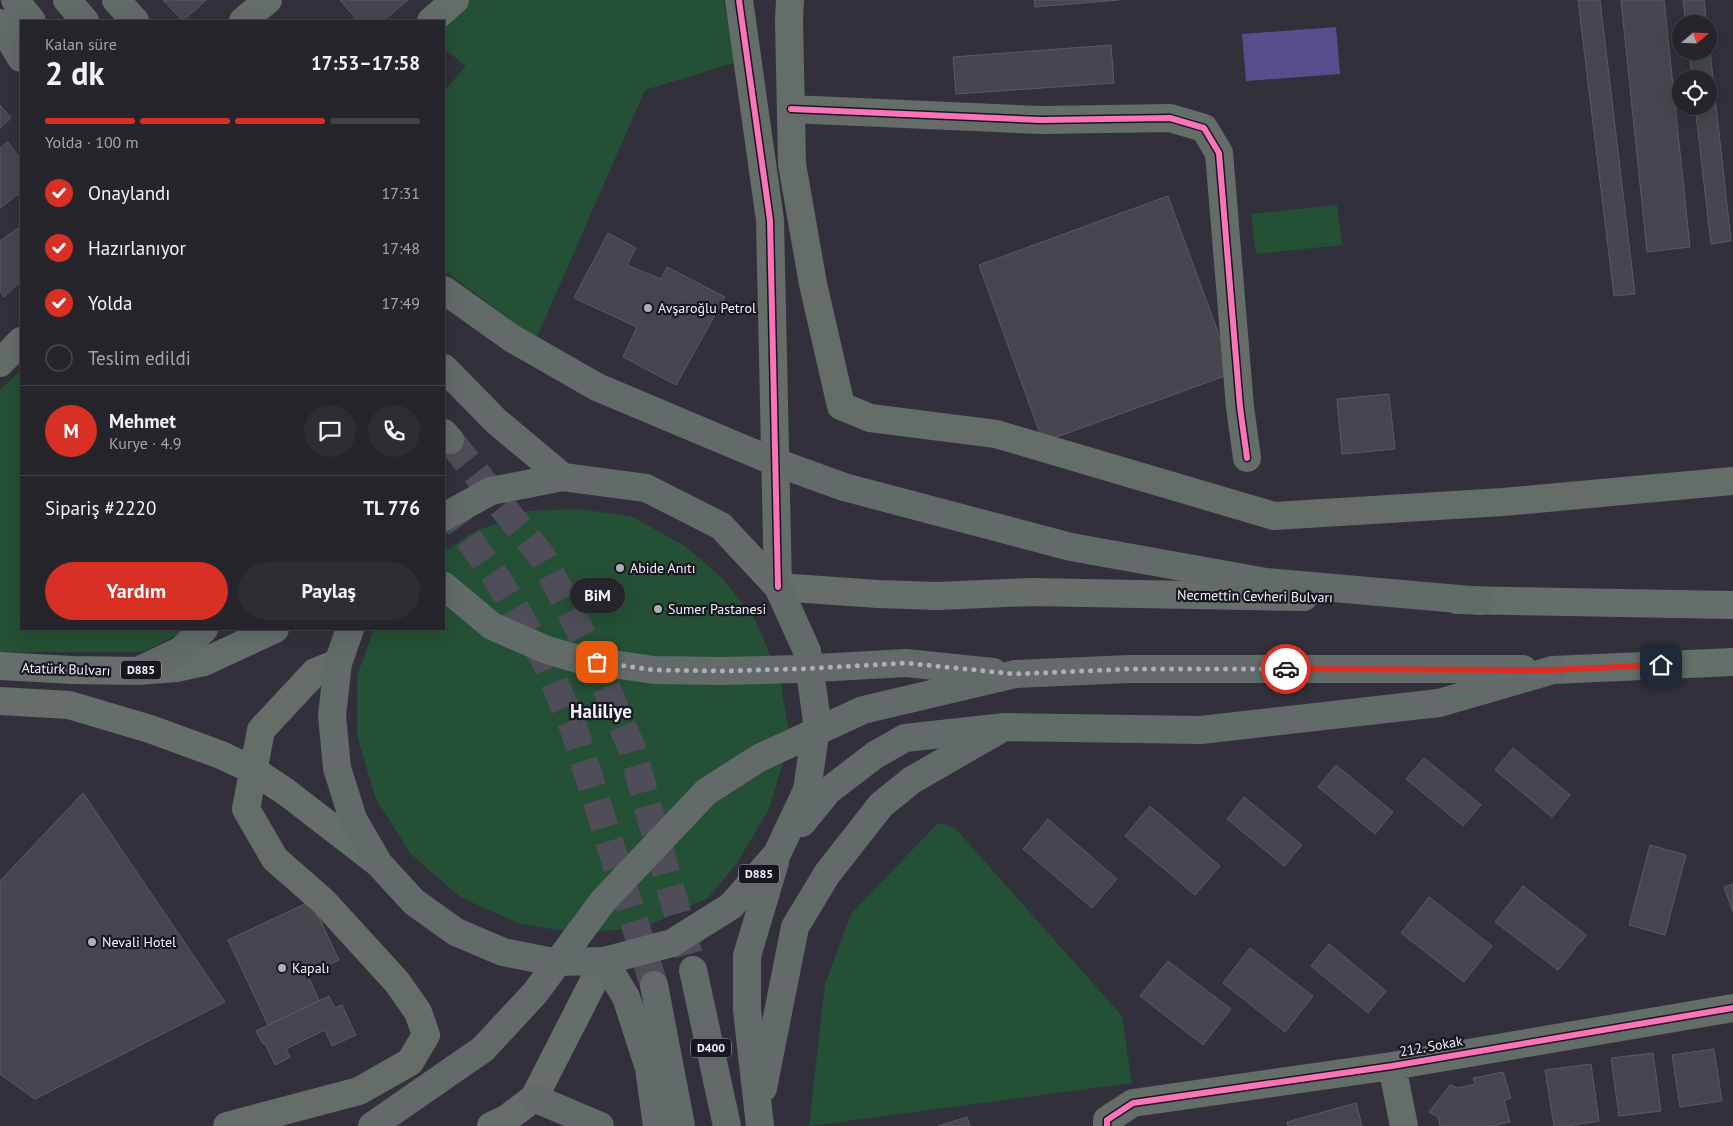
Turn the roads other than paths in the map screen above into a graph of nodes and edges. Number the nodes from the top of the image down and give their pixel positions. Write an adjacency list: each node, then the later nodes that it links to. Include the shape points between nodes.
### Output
1 (14, 0): 8 (highway)
2 (67, 0): 9 (highway)
3 (116, 0): 10 (highway)
4 (268, 0): 11 (street)
5 (455, 0): 12 (street)
6 (739, 0): 22 (street, via 770,220)
7 (790, 0): 16 (street)
8 (31, 20)
9 (84, 20)
10 (134, 20)
11 (244, 20)
12 (432, 20)
13 (0, 22): 14 (highway); 15 (highway)
14 (20, 49)
15 (20, 56)
16 (791, 109): 21 (street, via 1042,120 1170,118 1204,128 1219,154); 24 (street, via 792,164 813,284 840,406 870,418 996,434 1274,516 1503,502)
17 (445, 291): 22 (highway, via 513,339 597,387)
18 (20, 342): 19 (street)
19 (0, 363)
20 (445, 369): 23 (highway, via 496,421)
21 (1247, 458)
22 (775, 462): 27 (street); 28 (highway, via 844,486 1071,548 1266,582)
23 (563, 477): 25 (highway, D885, via 491,491); 27 (highway, D885, via 646,488 721,526)
24 (1733, 481)
25 (445, 516)
26 (445, 587): 38 (highway, bridge, via 492,626 547,650 588,660 654,670 798,669 906,663)
27 (778, 587): 28 (main road, Necmettin Cevheri Bulvarı, via 937,596 1060,592); 42 (highway, D885, via 807,651 817,721 807,790)
28 (1481, 601): 29 (main road, Necmettin Cevheri Bulvarı)
29 (1733, 605)
30 (203, 630): 36 (highway, via 180,651)
31 (273, 630): 36 (main road, Atatürk Bulvarı / D885, via 204,662 176,668)
32 (350, 630): 34 (highway, D885)
33 (1733, 662): 37 (main road)
34 (338, 663): 41 (street, via 315,672 261,730); 43 (highway, D885, via 332,715 337,768 353,819)
35 (0, 666): 36 (main road, Atatürk Bulvarı / D885)
36 (138, 670)
37 (1552, 670): 38 (highway, via 1129,669); 40 (highway, via 1439,703 1201,730)
38 (1015, 674): 52 (highway, bridge, via 863,710 759,758 706,792 602,901 535,993 484,1049)
39 (0, 701): 41 (main road, via 69,705 150,729)
40 (1005, 727): 42 (highway, via 905,738 875,755 828,791); 50 (highway, via 912,780 881,805 827,874 795,926)
41 (253, 770): 43 (main road); 51 (street, via 246,809 275,860 323,901 397,982 418,1012 426,1035 410,1062 359,1091)
42 (778, 854): 44 (highway, D885, via 731,906 672,943); 50 (highway, via 747,956 747,1010)
43 (379, 864): 44 (highway, D885, via 414,902 456,932 487,946 553,962)
44 (604, 961): 49 (main road); 55 (highway, via 626,998 649,1068)
45 (693, 970): 57 (highway, D400)
46 (654, 986): 56 (highway)
47 (1733, 1008): 48 (street, 212. Sokak)
48 (1392, 1066): 58 (street, 212. Sokak, via 1133,1102 1106,1120); 59 (street)
49 (534, 1098): 53 (main road); 54 (highway)
50 (759, 1119)
51 (227, 1126)
52 (372, 1126)
53 (491, 1126)
54 (600, 1126)
55 (657, 1126)
56 (681, 1126)
57 (727, 1126)
58 (1107, 1126)
59 (1404, 1126)

